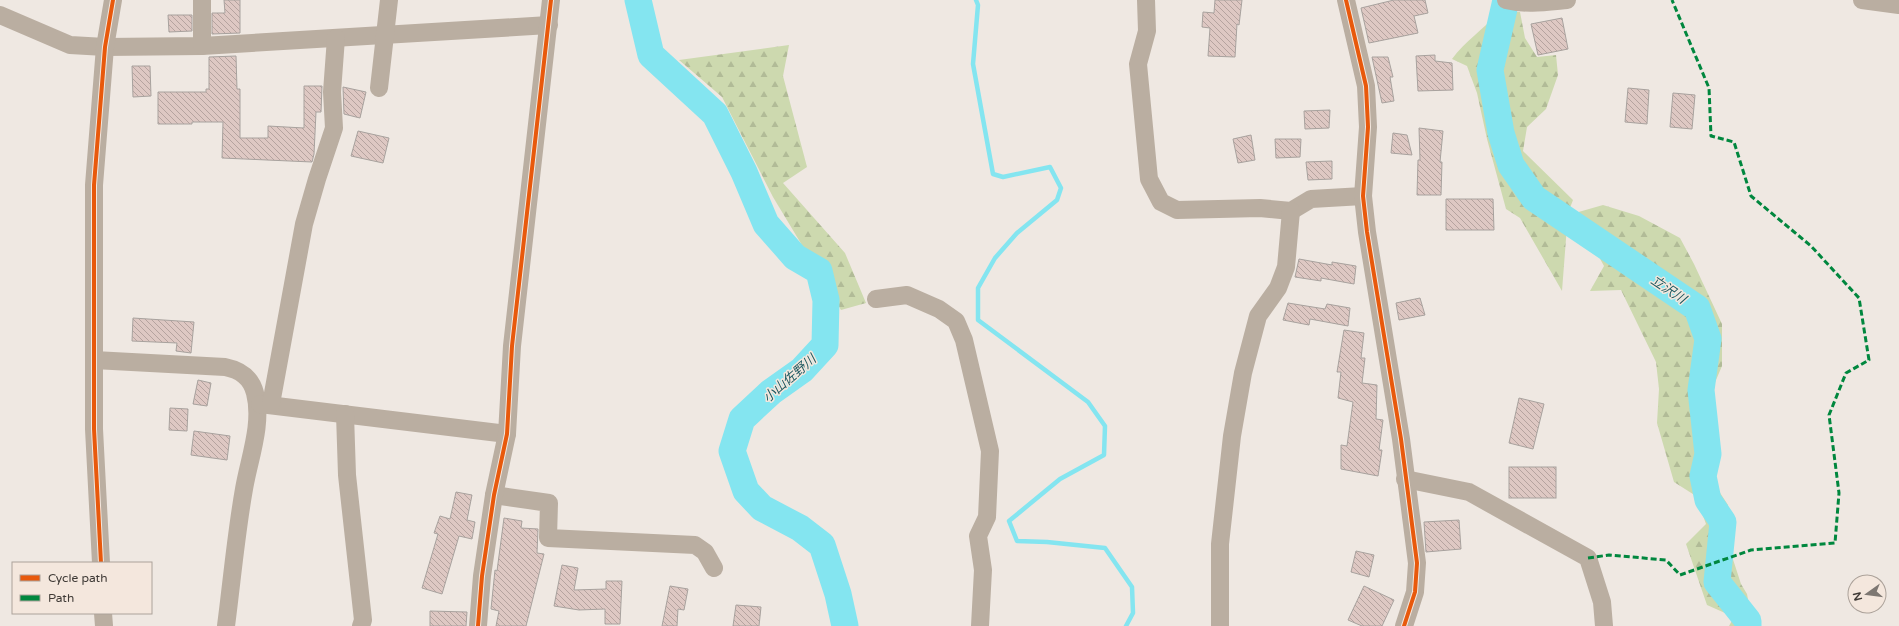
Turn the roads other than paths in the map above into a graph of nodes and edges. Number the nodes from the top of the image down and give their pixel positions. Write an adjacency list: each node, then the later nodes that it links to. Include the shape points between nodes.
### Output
1 (113, 0): 16 (street)
2 (202, 0): 15 (street)
3 (389, 0): 13 (street)
4 (550, 0): 12 (street)
5 (1146, 0): 19 (street, via 1147,31 1138,64 1148,179 1161,202 1177,210 1260,208)
6 (1346, 0): 18 (street, via 1366,86 1368,127)
7 (1506, 0): 8 (street, via 1539,3)
8 (1567, 0)
9 (1862, 0): 10 (street)
10 (1899, 5)
11 (0, 15): 16 (street, via 70,45)
12 (549, 25): 13 (street); 24 (street, via 512,346)
13 (386, 34): 14 (street); 17 (street)
14 (336, 38): 15 (street); 22 (street, via 332,92 334,128 304,224)
15 (202, 46): 16 (street)
16 (105, 47): 21 (street, via 94,185)
17 (379, 88)
18 (1363, 196): 19 (street, via 1311,199); 25 (street)
19 (1291, 211): 35 (street, via 1286,267 1278,288 1258,316 1232,436 1220,544)
20 (876, 299): 34 (street, via 907,295 939,309 956,321 964,340 990,451 987,517 978,536 983,570)
21 (94, 360): 22 (street, via 205,365 236,369 249,378); 27 (street, via 94,429)
22 (264, 404): 23 (street); 31 (street, via 256,432 239,522)
23 (345, 414): 24 (street); 32 (street, via 347,475 363,620)
24 (507, 434): 26 (street)
25 (1405, 479): 36 (street, via 1417,563 1415,592); 37 (street, via 1469,492 1588,558 1602,602)
26 (494, 495): 28 (street, via 549,503 548,538 695,545 705,552); 33 (street, via 482,576)
27 (101, 562)
28 (714, 568)
29 (103, 614): 30 (street)
30 (104, 626)
31 (226, 626)
32 (361, 626)
33 (478, 626)
34 (980, 626)
35 (1220, 626)
36 (1404, 626)
37 (1604, 626)

